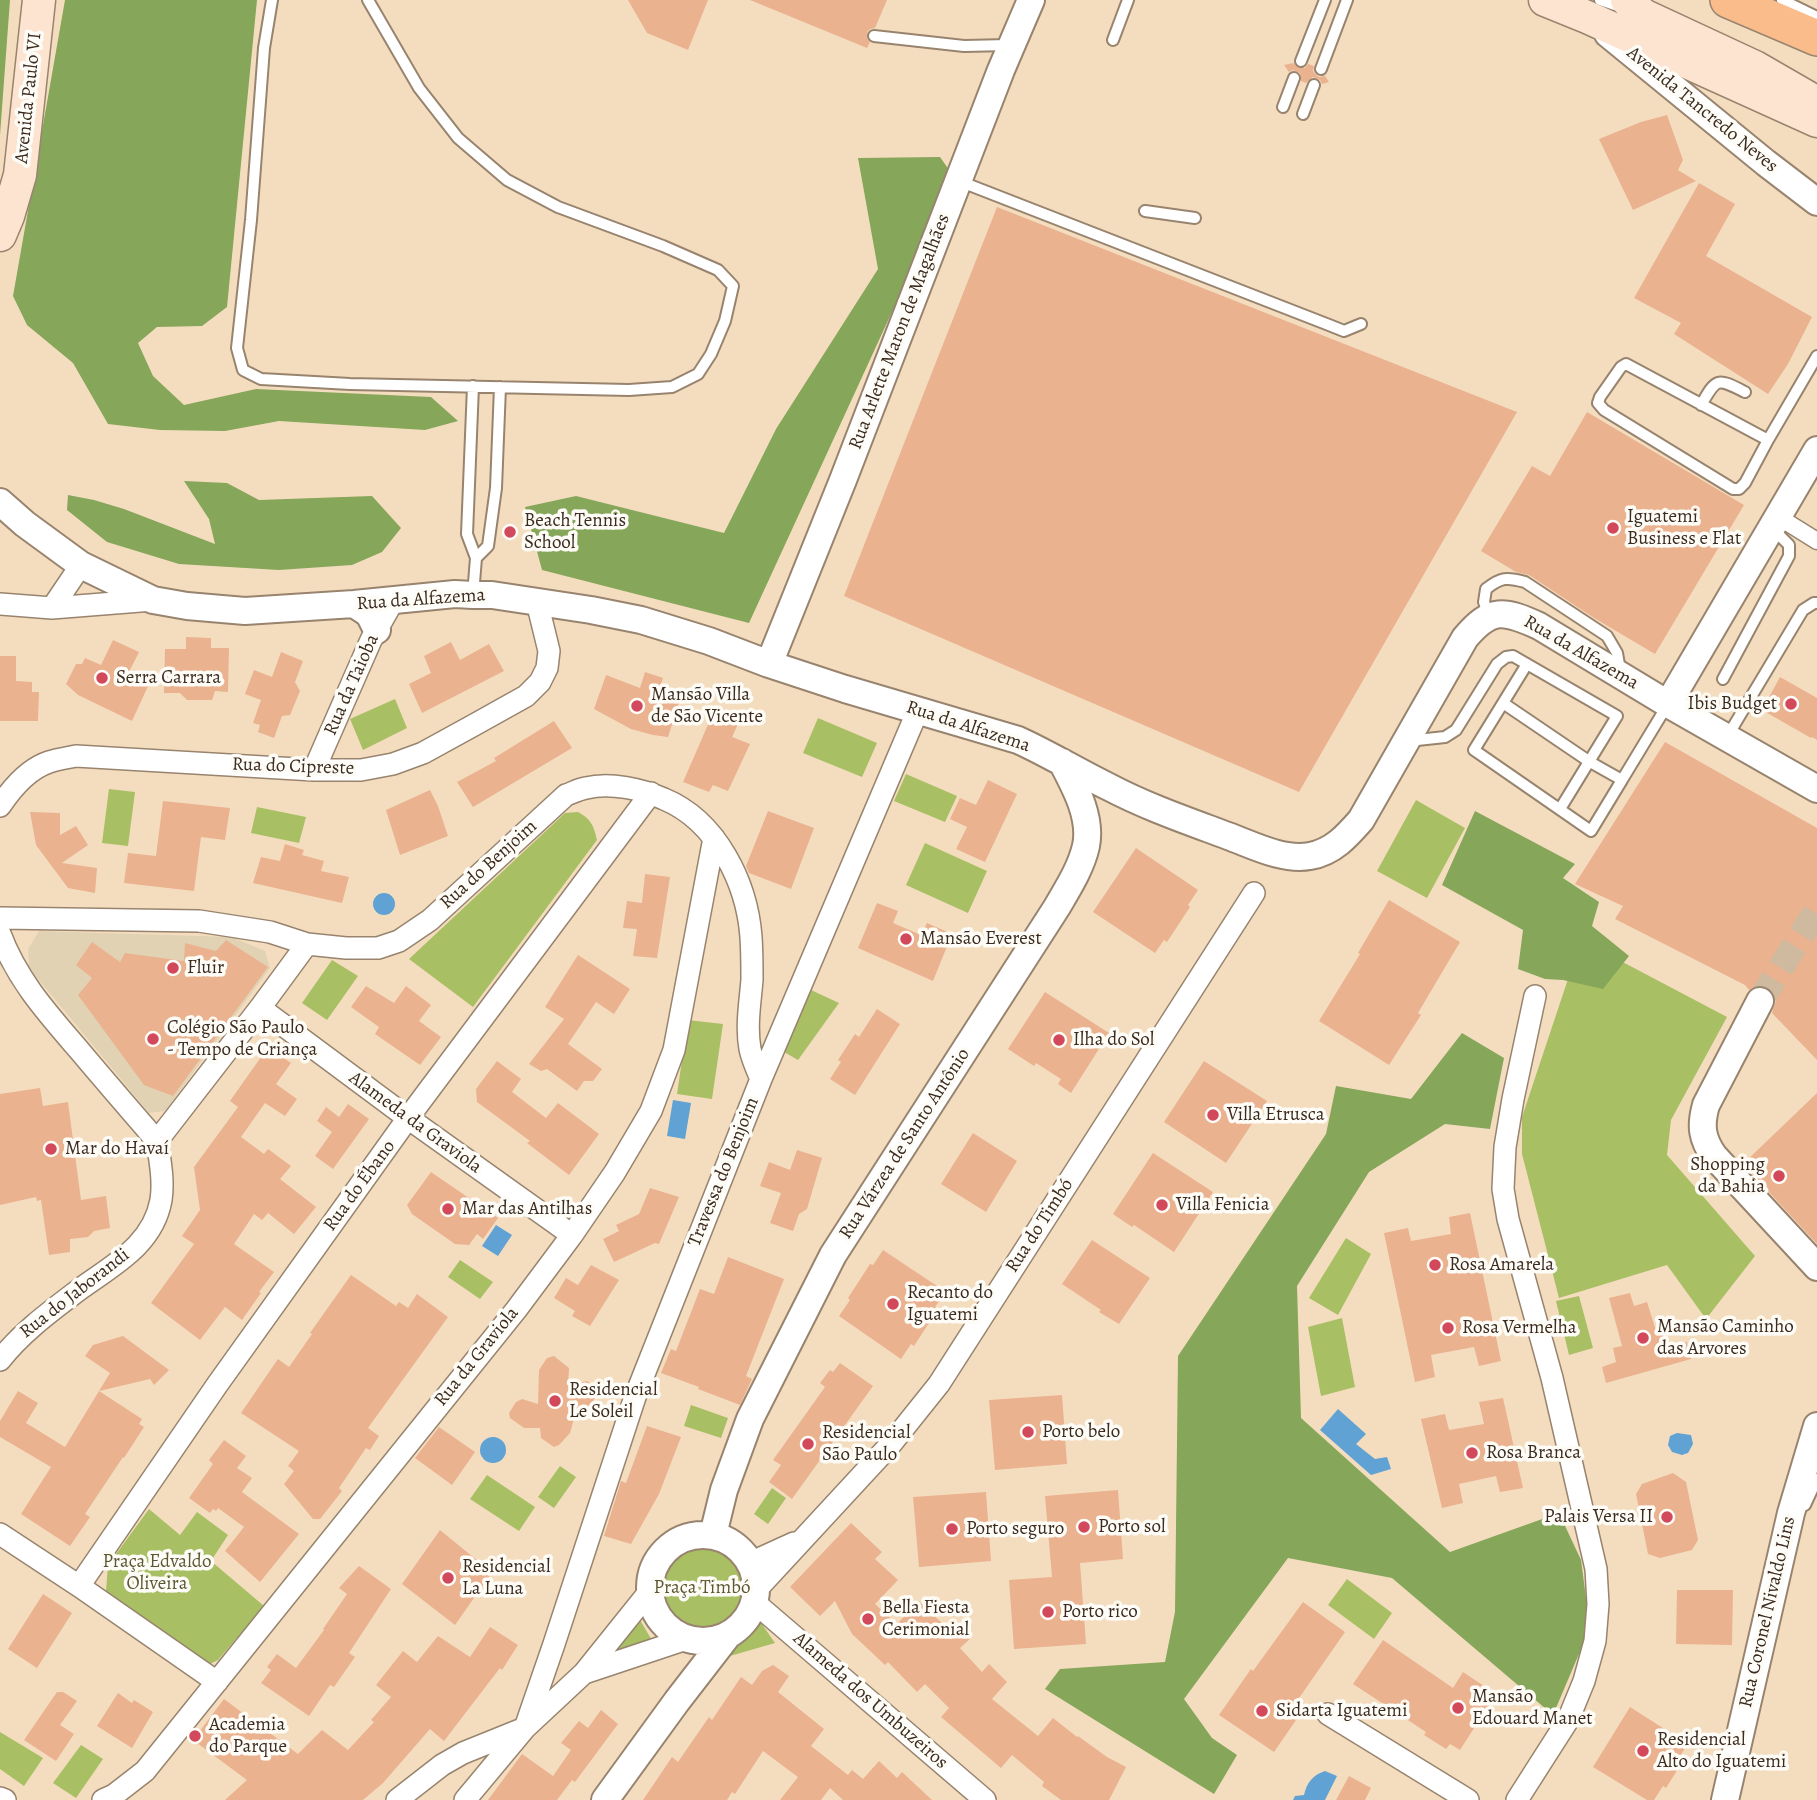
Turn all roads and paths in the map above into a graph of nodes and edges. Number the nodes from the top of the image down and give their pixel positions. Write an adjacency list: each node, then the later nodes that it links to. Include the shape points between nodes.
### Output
1 (39, 0): 32 (main road, Avenida Paulo VI, via 20,175)
2 (272, 0): 35 (lane, via 238,334 243,370 261,379)
3 (368, 0): 36 (lane, via 419,88 457,138 507,180 558,207 718,270 733,286 711,354 698,374 672,387)
4 (1031, 0): 17 (street, Rua Arlette Maron de Magalhães)
5 (1128, 0): 16 (lane)
6 (1325, 0): 18 (lane)
7 (1347, 0): 19 (lane)
8 (1545, 0): 12 (main road)
9 (1728, 0): 15 (main road)
10 (1782, 0): 13 (lane)
11 (1635, 7): 12 (lane); 22 (main road, via 1755,67)
12 (1594, 9): 25 (main road); 26 (street, Avenida Tancredo Neves)
13 (1817, 17)
14 (874, 36): 17 (lane, via 964,46)
15 (1817, 38)
16 (1113, 40)
17 (1012, 45): 27 (street, Rua Arlette Maron de Magalhães)
18 (1301, 61)
19 (1321, 69)
20 (1294, 78): 23 (lane)
21 (1314, 85): 24 (lane)
22 (1817, 105)
23 (1283, 107)
24 (1303, 114)
25 (1817, 121)
26 (1766, 163): 28 (street, Avenida Tancredo Neves); 31 (street)
27 (957, 180): 33 (lane, via 1345,331); 56 (street, Rua Arlette Maron de Magalhães)
28 (1817, 202)
29 (1145, 211): 30 (lane)
30 (1195, 218)
31 (1817, 219)
32 (0, 235)
33 (1361, 324)
34 (1817, 356): 39 (lane)
35 (473, 386): 36 (lane); 44 (lane, via 467,534)
36 (500, 387): 44 (lane, via 496,488 488,546)
37 (1745, 392): 38 (lane, via 1717,382)
38 (1701, 405): 39 (lane); 39 (lane, via 1626,364 1598,402 1733,489 1745,483)
39 (1768, 440)
40 (1817, 450): 42 (street)
41 (0, 502): 45 (street, Rua da Alfazema)
42 (1774, 522): 43 (street); 59 (lane, via 1788,545 1789,556); 61 (street)
43 (1817, 541)
44 (476, 558): 46 (lane)
45 (81, 565): 47 (street, Rua da Alfazema); 53 (street)
46 (473, 595): 48 (street, Rua da Alfazema); 49 (street, Rua da Alfazema)
47 (153, 600): 52 (street, Rua da Alfazema, via 245,611); 53 (street, Rua da Alfazema)
48 (393, 601): 52 (street, Rua da Alfazema); 55 (street, Rua da Taioba)
49 (537, 602): 56 (street, Rua da Alfazema, via 640,620); 67 (street, Rua do Cipreste, via 549,651 540,682 526,696 423,753 393,764 361,770)
50 (1817, 603): 63 (lane, via 1803,610)
51 (0, 604): 53 (street, Rua da Alfazema)
52 (354, 604): 55 (street, via 369,614)
53 (52, 608)
54 (1489, 616): 58 (street, Rua da Alfazema, via 1519,617 1539,626); 58 (lane, via 1486,589 1498,580 1525,582 1607,636); 64 (street, Rua da Alfazema, via 1465,638)
55 (377, 630): 67 (street, Rua da Taioba)
56 (769, 664): 62 (street, Rua da Alfazema)
57 (1527, 664): 60 (lane); 64 (lane, via 1513,656 1497,664 1457,730 1445,737); 66 (lane, via 1617,716)
58 (1622, 676): 61 (street, Rua da Alfazema)
59 (1723, 679)
60 (1503, 703): 66 (lane); 72 (lane, via 1474,750)
61 (1668, 704): 63 (street, Rua da Alfazema); 68 (lane)
62 (918, 710): 65 (street, Rua da Alfazema, via 1018,740); 81 (street, Travessa do Benjoim)
63 (1727, 737): 69 (street, Rua da Alfazema)
64 (1406, 741): 65 (street, Rua da Alfazema, via 1361,820 1328,851 1309,856 1266,850 1160,810)
65 (1062, 762): 90 (street, Rua Várzea de Santo Antônio, via 1086,819 1086,845 1074,876 833,1255 750,1419)
66 (1590, 762): 68 (lane); 72 (lane)
67 (314, 770): 71 (street, Rua do Cipreste, via 76,756 47,763 26,775)
68 (1622, 780): 72 (lane, via 1591,831)
69 (1817, 789)
70 (651, 793): 73 (street, Rua do Benjoim, via 674,803); 77 (street, Rua do Benjoim, via 612,787 566,795 430,920 399,941 378,948); 82 (street, Rua do Ébano)
71 (0, 806)
72 (1560, 809)
73 (714, 838): 81 (street, Rua do Benjoim, via 731,864 751,934 750,1051); 84 (street, Rua da Graviola, via 674,1050 651,1111)
74 (1254, 893): 91 (street, Rua do Timbó, via 939,1384 891,1444)
75 (0, 918): 77 (street, Rua do Benjoim, via 199,921 270,932)
76 (0, 934): 83 (street, via 39,1004)
77 (307, 944): 80 (street)
78 (1535, 996): 113 (street, via 1505,1147 1503,1189 1596,1569 1598,1604 1595,1641 1580,1691 1568,1720)
79 (1760, 1001): 85 (street, via 1706,1105 1702,1133 1714,1156)
80 (260, 1008): 82 (street, Alameda da Graviola); 83 (street)
81 (761, 1079): 99 (street, Travessa do Benjoim, via 635,1397)
82 (408, 1118): 84 (street, Alameda da Graviola); 94 (street, Rua do Ébano)
83 (157, 1141): 86 (street, Rua do Jaborandi, via 161,1200 152,1225 132,1251 45,1316)
84 (572, 1235): 101 (street, Rua da Graviola)
85 (1817, 1267)
86 (0, 1360)
87 (1817, 1426): 92 (street, Rua Coronel Nivaldo Lins)
88 (1817, 1479): 92 (lane)
89 (0, 1534): 94 (street)
90 (713, 1535): 93 (street, via 740,1550); 95 (street, via 681,1539 667,1548 657,1560)
91 (802, 1540): 93 (street, Rua do Timbó); 96 (street, Rua do Timbó)
92 (1784, 1548): 114 (street, Rua Coronel Nivaldo Lins)
93 (750, 1563): 96 (street)
94 (79, 1586): 101 (street)
95 (649, 1592): 98 (street, via 660,1621); 100 (street)
96 (755, 1596): 97 (street, via 748,1615); 111 (street, Alameda dos Umbuzeiros)
97 (728, 1635): 98 (street, via 703,1642); 102 (street)
98 (688, 1640): 100 (street); 102 (street, via 687,1669)
99 (554, 1644): 100 (street, via 563,1663); 104 (street, Travessa do Benjoim)
100 (584, 1673): 104 (street)
101 (218, 1682): 107 (street, Rua da Graviola, via 145,1771)
102 (677, 1701): 110 (street)
103 (1328, 1714): 112 (street)
104 (525, 1728): 108 (street, via 442,1765); 109 (street)
105 (0, 1798): 106 (street)
106 (5, 1800)
107 (103, 1800)
108 (397, 1800)
109 (465, 1800)
110 (605, 1800)
111 (985, 1800)
112 (1468, 1800)
113 (1517, 1800)
114 (1725, 1800)

